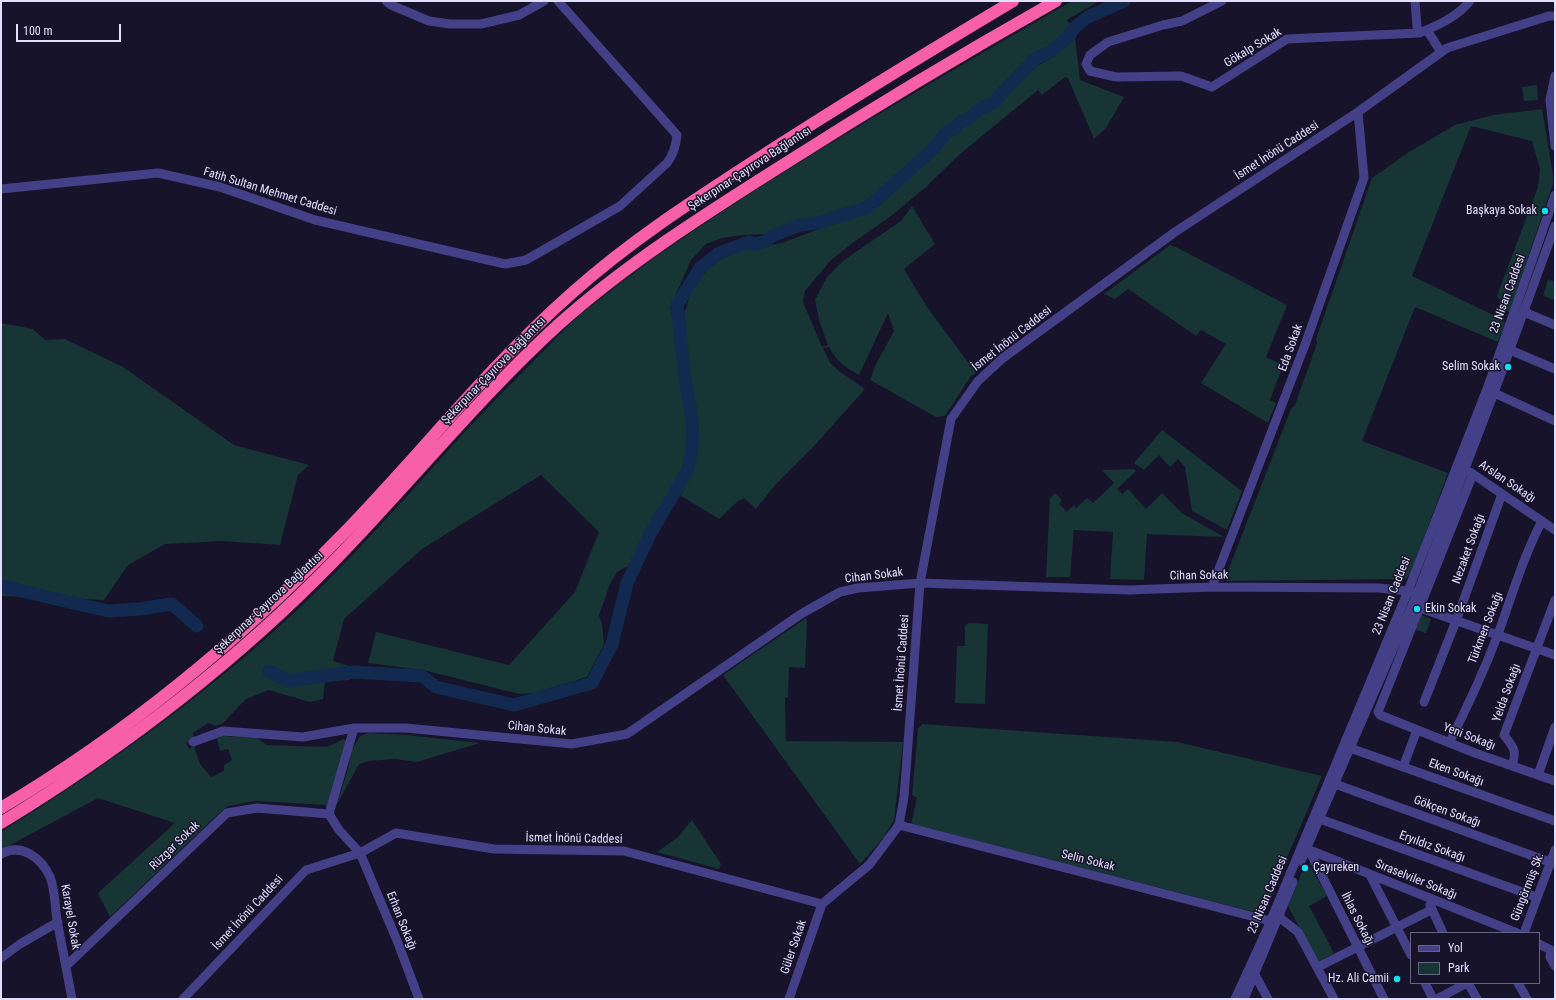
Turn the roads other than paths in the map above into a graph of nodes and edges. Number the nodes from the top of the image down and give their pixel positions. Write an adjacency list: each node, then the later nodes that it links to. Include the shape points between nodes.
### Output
1 (386, 1): 2 (street, via 429,21 481,24 519,15)
2 (544, 1)
3 (558, 1): 17 (street, Fatih Sultan Mehmet Caddesi, via 677,135 676,144 673,156 667,163 620,206 526,260 505,264 315,220 220,187 158,173)
4 (1005, 1): 11 (highway)
5 (1013, 1): 11 (highway, Şekerpınar-Çayırova Bağlantısı)
6 (1056, 1): 56 (highway, Şekerpınar-Çayırova Bağlantısı, via 812,146 681,230 612,281 535,347 333,562 246,645 136,732 68,781)
7 (1222, 1): 12 (street, Gökalp Sokak, via 1182,21 1108,42 1090,55 1086,64 1090,71 1116,77 1181,76 1212,86 1287,39)
8 (1415, 1): 12 (street, via 1416,27)
9 (1470, 1): 12 (street, Gökalp Sokak, via 1464,9)
10 (1555, 16): 13 (street, İsmet İnönü Caddesi, via 1447,48)
11 (967, 28): 52 (highway, Şekerpınar-Çayırova Bağlantısı, via 742,169 661,222 601,267 521,340 343,534 239,635 128,724)
12 (1423, 31): 13 (street)
13 (1442, 52): 15 (street, İsmet İnönü Caddesi)
14 (1555, 76): 16 (street, via 1550,100)
15 (1358, 112): 31 (street, İsmet İnönü Caddesi, via 1175,232 1003,358 978,380 951,420); 32 (street, Eda Sokak, via 1364,178 1306,342)
16 (1555, 146)
17 (1, 189)
18 (1555, 195): 24 (street, 23 Nisan Caddesi)
19 (1555, 226): 20 (street, 23 Nisan Caddesi)
20 (1524, 312): 21 (street); 22 (street, 23 Nisan Caddesi)
21 (1555, 325)
22 (1510, 350): 23 (street); 24 (street, 23 Nisan Caddesi)
23 (1555, 370)
24 (1490, 391): 25 (street); 26 (street, 23 Nisan Caddesi); 33 (street, 23 Nisan Caddesi)
25 (1555, 422)
26 (1465, 469): 27 (street, Arslan Sokağı); 33 (street, 23 Nisan Caddesi)
27 (1473, 474): 28 (street, Arslan Sokağı); 35 (street)
28 (1502, 494): 29 (street, Arslan Sokağı); 36 (street, Nezaket Sokağı)
29 (1542, 520): 30 (street, Arslan Sokağı); 37 (street, Türkmen Sokağı, via 1530,544)
30 (1555, 530)
31 (920, 583): 32 (street, Cihan Sokak, via 1129,590); 42 (street, Cihan Sokak, via 840,592 801,614 628,734 572,744 406,728); 57 (street, İsmet İnönü Caddesi)
32 (1212, 587): 33 (street, Cihan Sokak, via 1379,588)
33 (1412, 593): 46 (street, 23 Nisan Caddesi); 68 (street, 23 Nisan Caddesi)
34 (1555, 600): 38 (street)
35 (1420, 608): 36 (street); 43 (street, Yeni Sokağı, via 1378,712)
36 (1456, 621): 37 (street); 40 (street, Nezaket Sokağı)
37 (1498, 635): 38 (street); 45 (street, Türkmen Sokağı, via 1469,704)
38 (1536, 648): 39 (street); 48 (street, Yelda Sokağı, via 1504,735 1514,748)
39 (1555, 655)
40 (1424, 702)
41 (1555, 727): 49 (street)
42 (354, 728): 44 (street, Cihan Sokak, via 302,737 223,731); 53 (street)
43 (1417, 730): 45 (street, Yeni Sokağı); 47 (street)
44 (193, 742)
45 (1449, 743): 48 (street, Yeni Sokağı)
46 (1350, 748): 47 (street, Eken Sokağı); 51 (street, 23 Nisan Caddesi)
47 (1403, 766): 55 (street, Eken Sokağı)
48 (1512, 766): 49 (street, Yeni Sokağı)
49 (1538, 775): 50 (street, Yeni Sokağı)
50 (1555, 781)
51 (1335, 784): 54 (street, 23 Nisan Caddesi); 62 (street, Gökçen Sokağı)
52 (1, 808)
53 (329, 814): 60 (street, via 339,830); 79 (street, Rüzgar Sokak, via 257,808 227,813)
54 (1320, 819): 58 (street, 23 Nisan Caddesi); 64 (street, Eryıldız Sokağı)
55 (1555, 820)
56 (1, 823)
57 (900, 826): 66 (street, via 868,865); 68 (street, Selin Sokak)
58 (1308, 850): 63 (street, Sıraselviler Sokağı); 68 (street, 23 Nisan Caddesi); 76 (street, İhlas Sokağı)
59 (1555, 850): 62 (street, Güngörmüş Sk.)
60 (360, 853): 66 (street, İsmet İnönü Caddesi, via 396,833 494,849 624,851); 88 (street, İsmet İnönü Caddesi, via 306,870); 89 (street, Erhan Sokağı)
61 (1, 854): 69 (street, Karayel Sokak, via 18,850 40,861 51,878)
62 (1553, 863): 64 (street, Güngörmüş Sk.)
63 (1370, 875): 65 (street, Sıraselviler Sokağı); 70 (street)
64 (1536, 897): 73 (street, Güngörmüş Sk.)
65 (1428, 898): 67 (street); 72 (street, Sıraselviler Sokağı)
66 (822, 904): 90 (street, Güler Sokak)
67 (1431, 910): 70 (street); 71 (street)
68 (1274, 919): 81 (street, via 1298,932); 82 (street, 23 Nisan Caddesi); 91 (street, 23 Nisan Caddesi)
69 (58, 922): 78 (street); 79 (street, Karayel Sokak)
70 (1397, 927): 76 (street); 77 (street)
71 (1442, 932)
72 (1514, 932)
73 (1524, 932)
74 (1540, 944): 75 (street)
75 (1553, 946): 80 (street, via 1550,957)
76 (1358, 947): 81 (street); 95 (street, İhlas Sokağı)
77 (1410, 953)
78 (1, 958)
79 (66, 966): 87 (street, Karayel Sokak)
80 (1555, 966)
81 (1318, 967): 94 (street)
82 (1255, 975): 92 (street, 23 Nisan Caddesi); 93 (street)
83 (1426, 984): 96 (street)
84 (1466, 984): 97 (street)
85 (1469, 984): 98 (street)
86 (1519, 984): 99 (street)
87 (72, 999)
88 (183, 999)
89 (419, 999)
90 (789, 999)
91 (1235, 999)
92 (1244, 999)
93 (1268, 999)
94 (1334, 999)
95 (1384, 999)
96 (1433, 999)
97 (1436, 999)
98 (1477, 999)
99 (1527, 999)

